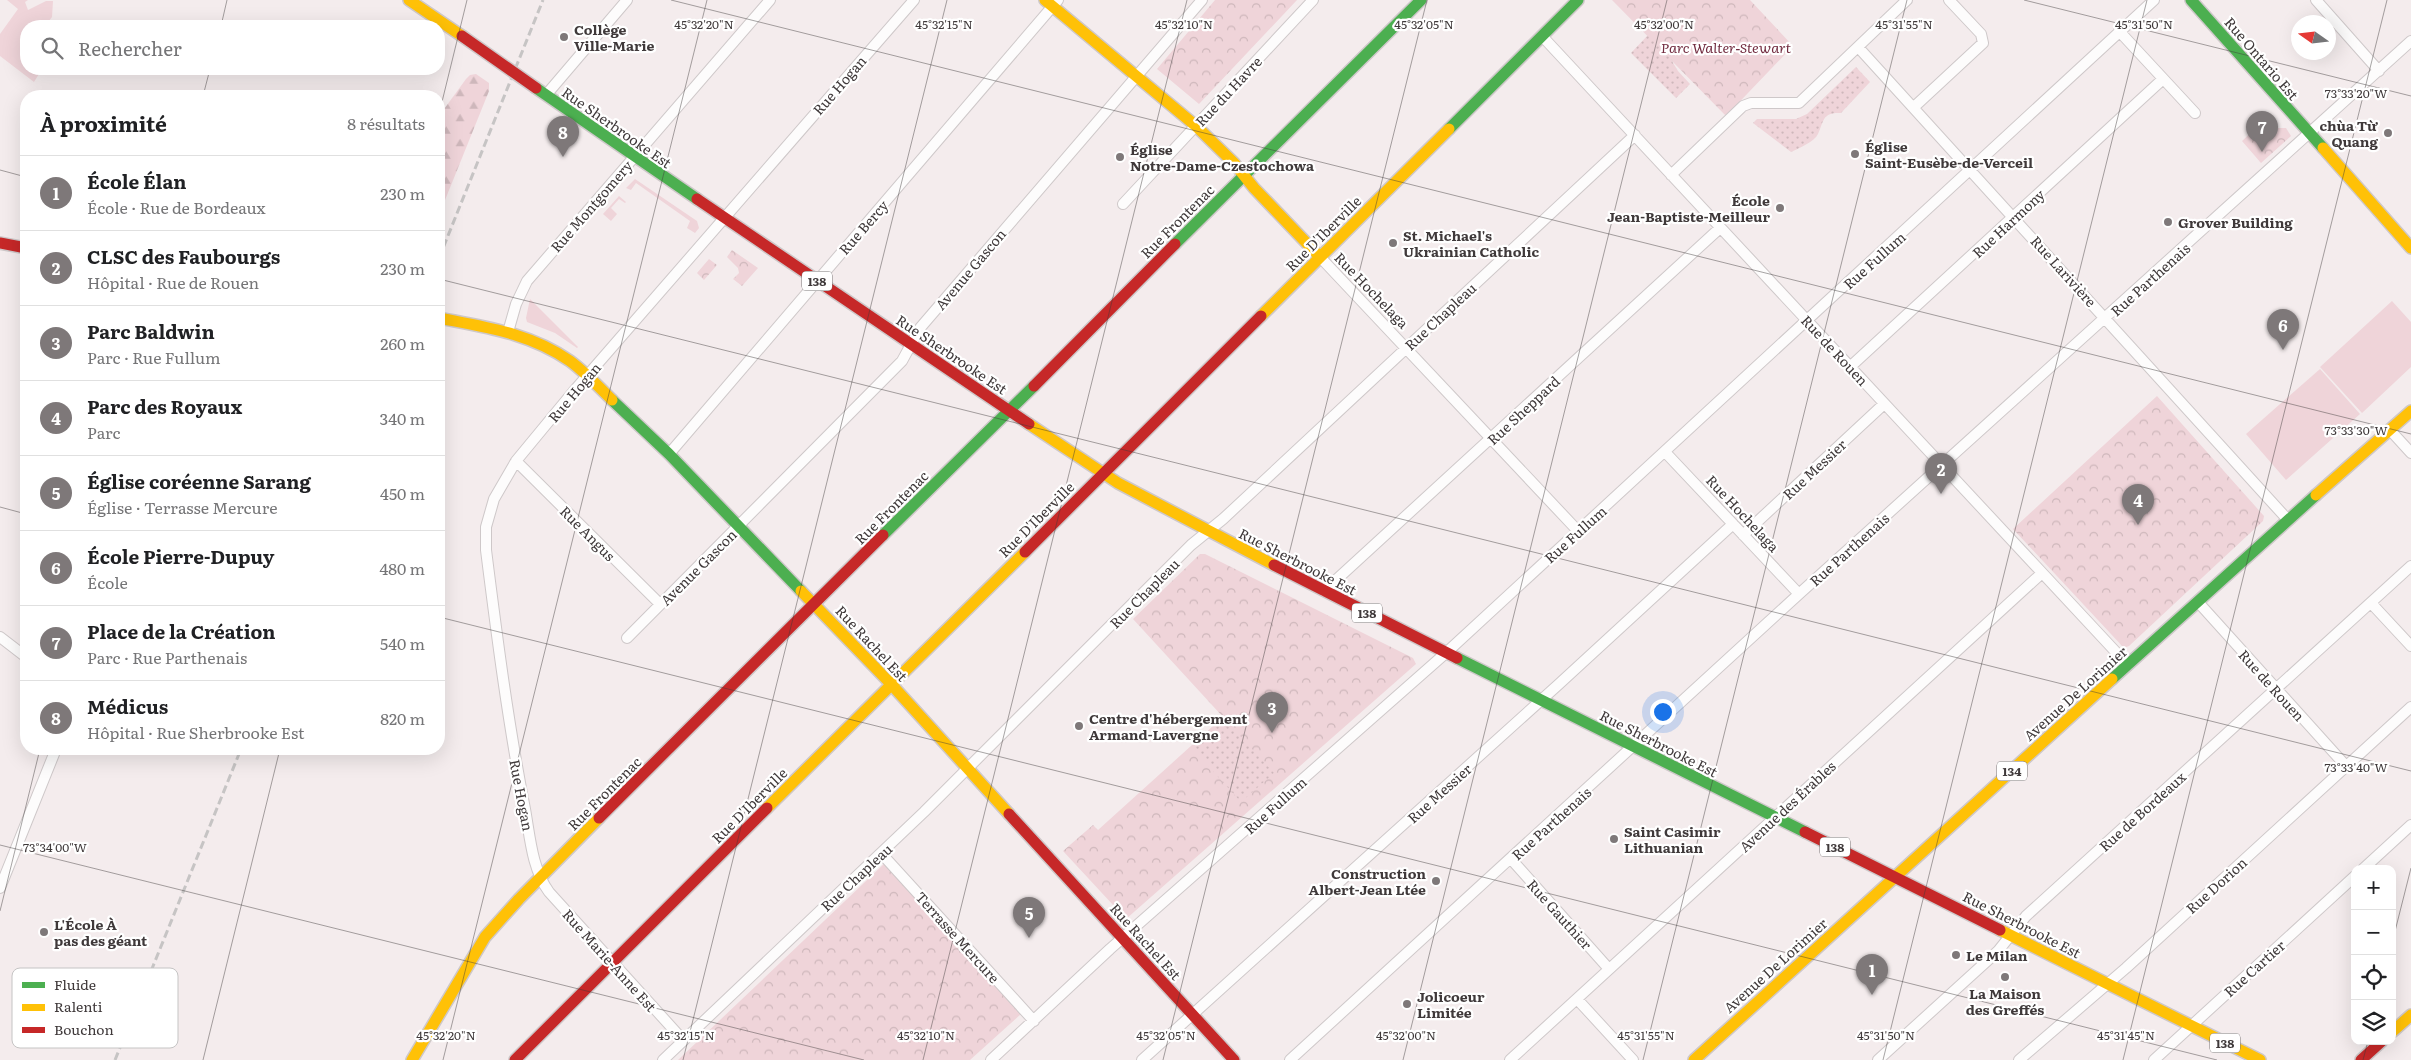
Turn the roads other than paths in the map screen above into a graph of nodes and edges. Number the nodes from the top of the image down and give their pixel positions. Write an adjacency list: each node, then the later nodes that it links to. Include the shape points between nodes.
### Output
1 (409, 0): 15 (main road, Rue Sherbrooke Est / 138, bridge)
2 (628, 0): 24 (street)
3 (770, 0): 30 (street, Rue Montgomery)
4 (914, 0): 36 (street, Rue Hogan)
5 (1202, 0): 22 (street, Avenue Gascon)
6 (1313, 0): 27 (street, Rue du Havre)
7 (1421, 0): 32 (main road, Rue Frontenac)
8 (1578, 0): 18 (main road, Rue D'Iberville)
9 (1907, 0): 20 (street)
10 (1949, 0): 25 (street, via 1982,34 1983,43)
11 (2154, 0): 17 (street, Rue Fullum)
12 (2190, 0): 28 (main road, Rue Ontario Est)
13 (2316, 0): 21 (street)
14 (1052, 2): 22 (main road, Rue Hochelaga); 42 (street, Rue Bercy)
15 (438, 20)
16 (445, 24): 24 (main road, Rue Sherbrooke Est / 138, bridge)
17 (2119, 31): 23 (street); 31 (street, Rue Fullum)
18 (1542, 36): 29 (street, Rue de Rouen); 41 (main road, Rue D'Iberville)
19 (2411, 41): 21 (street, Rue Parthenais)
20 (1858, 47): 25 (street, Rue Larivière); 33 (street, via 1799,103 1747,104)
21 (2379, 70): 28 (street, Rue Parthenais)
22 (1136, 76): 27 (main road, Rue Hochelaga); 47 (street, Avenue Gascon, via 920,328)
23 (2163, 78): 26 (street); 35 (street, Rue Harmony)
24 (546, 95): 30 (main road, Rue Sherbrooke Est / 138)
25 (1914, 107): 31 (street, Rue Larivière)
26 (2195, 113)
27 (1196, 126): 32 (main road, Rue Hochelaga); 34 (street, Rue du Havre)
28 (2310, 134): 38 (main road, Rue Ontario Est); 44 (street, Rue Parthenais)
29 (1635, 136): 33 (street, Rue de Rouen); 48 (street, Rue Chapleau)
30 (633, 157): 36 (main road, Rue Sherbrooke Est / 138); 46 (street, Rue Montgomery, via 527,281)
31 (1971, 169): 35 (street, Rue Larivière); 45 (street, Rue Fullum)
32 (1244, 175): 41 (main road, Rue Hochelaga); 52 (main road, Rue Frontenac)
33 (1671, 175): 37 (street, Rue de Rouen)
34 (1123, 204)
35 (2014, 217): 44 (street, Rue Larivière); 49 (street, Rue Harmony)
36 (723, 218): 42 (main road, Rue Sherbrooke Est / 138); 50 (street, Rue Hogan)
37 (1720, 228): 45 (street, Rue de Rouen); 55 (street, Rue Sheppard)
38 (2409, 242)
39 (0, 243): 40 (main road)
40 (20, 247)
41 (1320, 257): 48 (street, Rue Hochelaga); 61 (main road, Rue D'Iberville)
42 (816, 281): 47 (main road, Rue Sherbrooke Est / 138); 58 (street, Rue Bercy)
43 (445, 319): 46 (main road, Rue Rachel Est)
44 (2106, 319): 60 (street, Rue Parthenais); 62 (street, Rue Larivière)
45 (1807, 320): 49 (street, Rue de Rouen); 56 (street, Rue Fullum)
46 (508, 332): 50 (main road, Rue Rachel Est, via 550,349)
47 (912, 344): 52 (main road, Rue Sherbrooke Est / 138); 64 (street, Avenue Gascon, via 902,361)
48 (1406, 347): 55 (street, Rue Hochelaga); 65 (street, Rue Chapleau)
49 (1851, 366): 51 (street, Rue de Rouen)
50 (587, 376): 58 (main road, Rue Rachel Est); 59 (street, Rue Hogan)
51 (1884, 404): 60 (street, Rue de Rouen); 67 (street, Rue Messier)
52 (1008, 410): 61 (main road, Rue Sherbrooke Est / 138); 75 (main road, Rue Frontenac)
53 (2411, 411): 54 (main road, Avenue De Lorimier / 134)
54 (2390, 430): 57 (street); 62 (main road, Avenue De Lorimier / 134)
55 (1492, 439): 66 (street, Rue Hochelaga); 70 (street, Rue Sheppard)
56 (1665, 452): 63 (street, Rue Hochelaga); 66 (street, Rue Fullum)
57 (2411, 453)
58 (669, 454): 64 (main road, Rue Rachel Est)
59 (516, 461): 74 (street, Rue Angus); 95 (street, Rue Hogan, via 494,499 486,527 486,550 504,696)
60 (1942, 465): 69 (street, Rue de Rouen); 71 (street, Rue Parthenais)
61 (1102, 474): 65 (main road, Rue Sherbrooke Est / 138); 82 (main road, Rue D'Iberville)
62 (2288, 520): 72 (main road, Avenue De Lorimier / 134)
63 (1733, 524): 67 (street, Rue Hochelaga); 84 (street, Rue Messier)
64 (739, 526): 74 (street, Avenue Gascon); 75 (main road, Rue Rachel Est)
65 (1208, 531): 70 (main road, Rue Sherbrooke Est / 138); 89 (street, Rue Chapleau)
66 (1578, 531): 80 (street, Rue Fullum)
67 (1743, 534): 71 (street, Rue Hochelaga)
68 (2411, 566): 73 (street, Rue de Bordeaux)
69 (2042, 573): 81 (street, Rue de Rouen); 90 (street, Avenue des Érables)
70 (1324, 591): 80 (main road, Rue Sherbrooke Est / 138)
71 (1799, 594): 86 (street, Rue Parthenais)
72 (2198, 602): 81 (main road, Avenue De Lorimier / 134); 83 (street, Rue de Rouen)
73 (2371, 603): 78 (street); 83 (street, Rue de Bordeaux)
74 (660, 604): 77 (street, Avenue Gascon)
75 (815, 605): 82 (main road, Rue Rachel Est); 95 (main road, Rue Frontenac)
76 (0, 637): 79 (street)
77 (627, 638)
78 (2411, 646)
79 (20, 652)
80 (1447, 652): 84 (main road, Rue Sherbrooke Est / 138); 100 (street, Rue Fullum)
81 (2128, 665): 96 (main road, Avenue De Lorimier / 134)
82 (891, 684): 89 (main road, Rue Rachel Est); 101 (main road, Rue D'Iberville)
83 (2276, 689): 88 (street, Rue de Rouen); 99 (street, Rue de Bordeaux, via 2026,916)
84 (1542, 700): 86 (main road, Rue Sherbrooke Est / 138); 105 (street, Rue Messier)
85 (2411, 707): 88 (street, Rue Dorion)
86 (1634, 747): 90 (main road, Rue Sherbrooke Est / 138); 93 (street, Rue Parthenais)
87 (54, 755): 98 (street)
88 (2346, 766): 103 (street, Rue Dorion)
89 (968, 769): 92 (street, Rue Chapleau); 100 (main road, Rue Rachel Est)
90 (1776, 817): 96 (main road, Rue Sherbrooke Est / 138); 102 (street, Avenue des Érables)
91 (2411, 825): 94 (street)
92 (882, 853): 107 (street, Terrasse Mercure); 110 (street, Rue Chapleau)
93 (1511, 859): 102 (street, Rue Gauthier); 118 (street, Rue Parthenais)
94 (2367, 865)
95 (540, 877): 101 (street, Rue Marie-Anne Est, via 549,892); 112 (main road, Rue Frontenac, via 486,936)
96 (1895, 877): 99 (main road, Rue Sherbrooke Est / 138); 121 (main road, Avenue De Lorimier)
97 (2351, 880): 108 (street, Rue Cartier)
98 (0, 888)
99 (2011, 935): 103 (main road, Rue Sherbrooke Est / 138); 122 (street, Rue de Bordeaux, via 1998,951)
100 (1124, 939): 105 (main road, Rue Rachel Est); 107 (street, Rue Fullum)
101 (612, 963): 110 (street, Rue Marie-Anne Est); 113 (main road, Rue D'Iberville)
102 (1609, 970): 104 (street, Avenue des Érables)
103 (2106, 984): 108 (main road, Rue Sherbrooke Est / 138); 123 (street, Rue Dorion)
104 (1577, 999): 119 (street, Avenue des Érables); 120 (street)
105 (1193, 1015): 116 (street, Rue Messier); 117 (main road, Rue Rachel Est)
106 (2411, 1015): 109 (main road)
107 (1034, 1021): 115 (street, Rue Fullum)
108 (2190, 1025): 124 (street, Rue Cartier); 125 (main road, Rue Sherbrooke Est / 138)
109 (2396, 1028)
110 (683, 1040): 114 (street, Rue Chapleau)
111 (2378, 1045): 126 (main road)
112 (412, 1060)
113 (516, 1060)
114 (663, 1060)
115 (991, 1060)
116 (1142, 1060)
117 (1234, 1060)
118 (1290, 1060)
119 (1510, 1060)
120 (1633, 1060)
121 (1694, 1060)
122 (1878, 1060)
123 (2019, 1060)
124 (2154, 1060)
125 (2260, 1060)
126 (2362, 1060)

